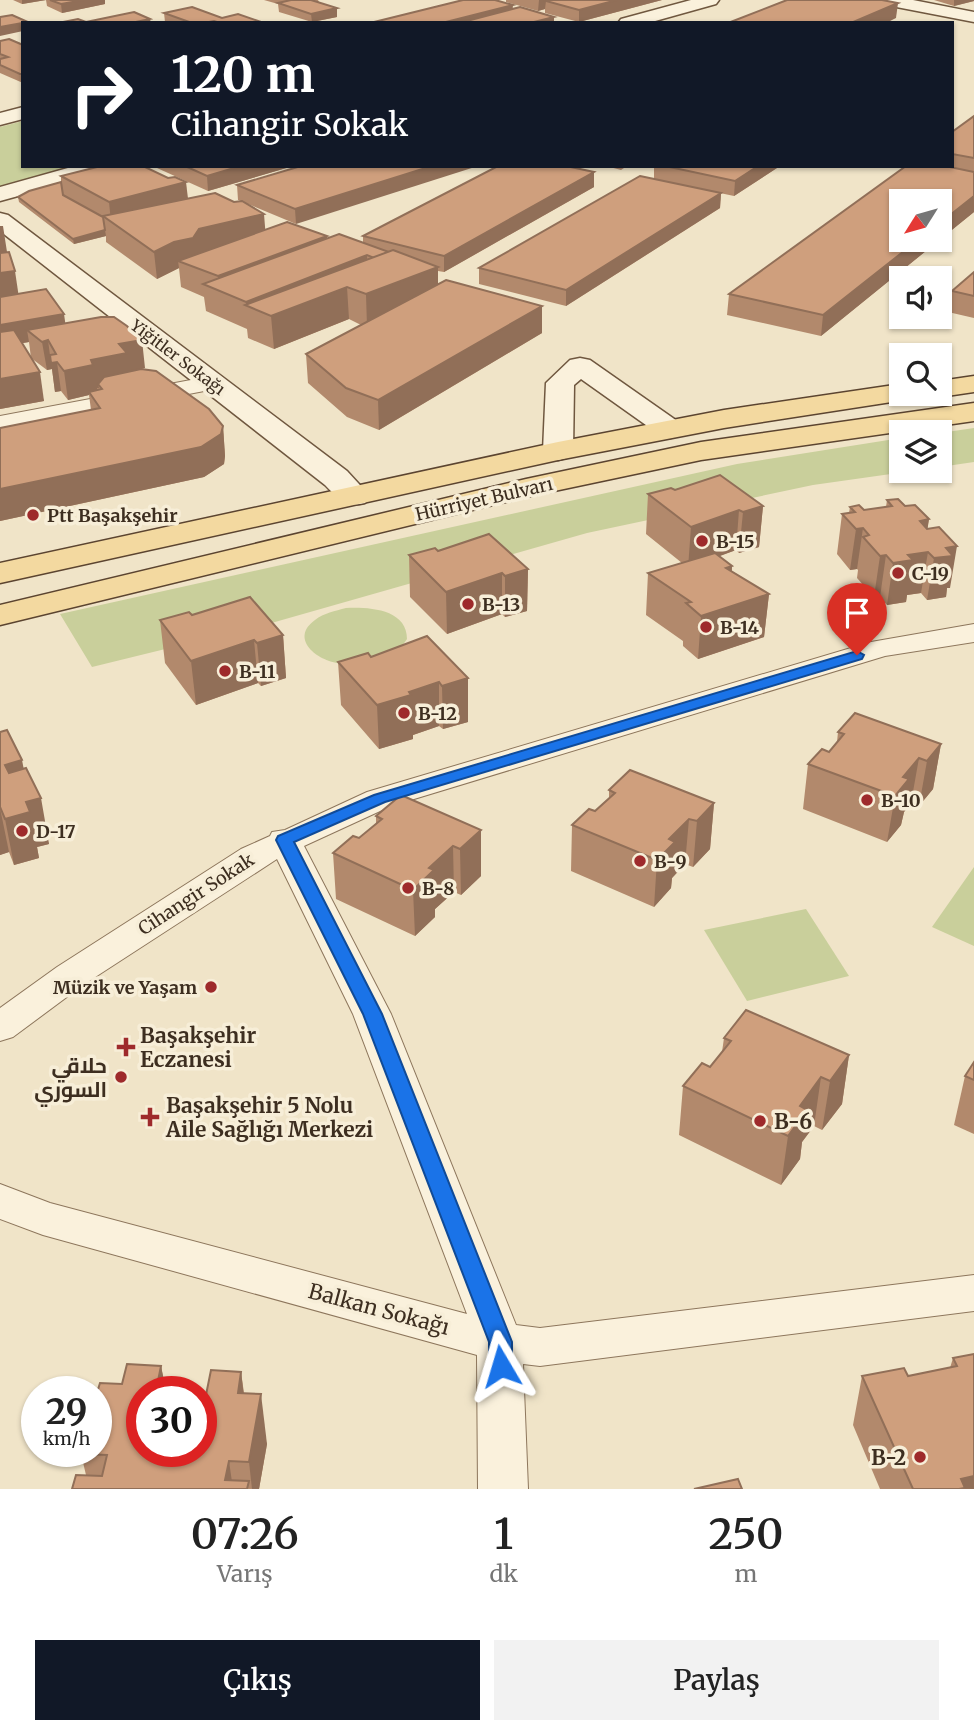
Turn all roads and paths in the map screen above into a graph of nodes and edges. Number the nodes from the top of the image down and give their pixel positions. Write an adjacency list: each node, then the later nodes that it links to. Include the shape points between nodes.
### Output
1 (710, 0): 4 (street)
2 (886, 0): 3 (street)
3 (974, 17)
4 (634, 21)
5 (21, 114): 6 (street)
6 (0, 119)
7 (94, 168): 8 (street)
8 (0, 194)
9 (0, 220): 10 (street, Yiğitler Sokağı)
10 (212, 383): 15 (street); 18 (street, Yiğitler Sokağı)
11 (974, 384): 12 (main road)
12 (952, 387)
13 (889, 395): 16 (main road, Hürriyet Bulvarı)
14 (974, 412): 20 (main road, Hürriyet Bulvarı, via 701,451 514,491)
15 (0, 423)
16 (670, 429): 17 (main road, Hürriyet Bulvarı); 17 (street, via 580,366 560,383)
17 (558, 451): 18 (main road, Hürriyet Bulvarı)
18 (354, 496): 19 (main road, Hürriyet Bulvarı)
19 (0, 573)
20 (0, 615)
21 (974, 633): 22 (street, Cihangir Sokak, via 881,649 760,683 379,799)
22 (284, 840): 23 (street, Cihangir Sokak, via 70,976); 26 (street, via 372,1014)
23 (0, 1027)
24 (0, 1201): 26 (street, Balkan Sokağı, via 43,1217)
25 (974, 1293): 26 (street, Balkan Sokağı, via 540,1347)
26 (500, 1342): 27 (street)
27 (503, 1489)

